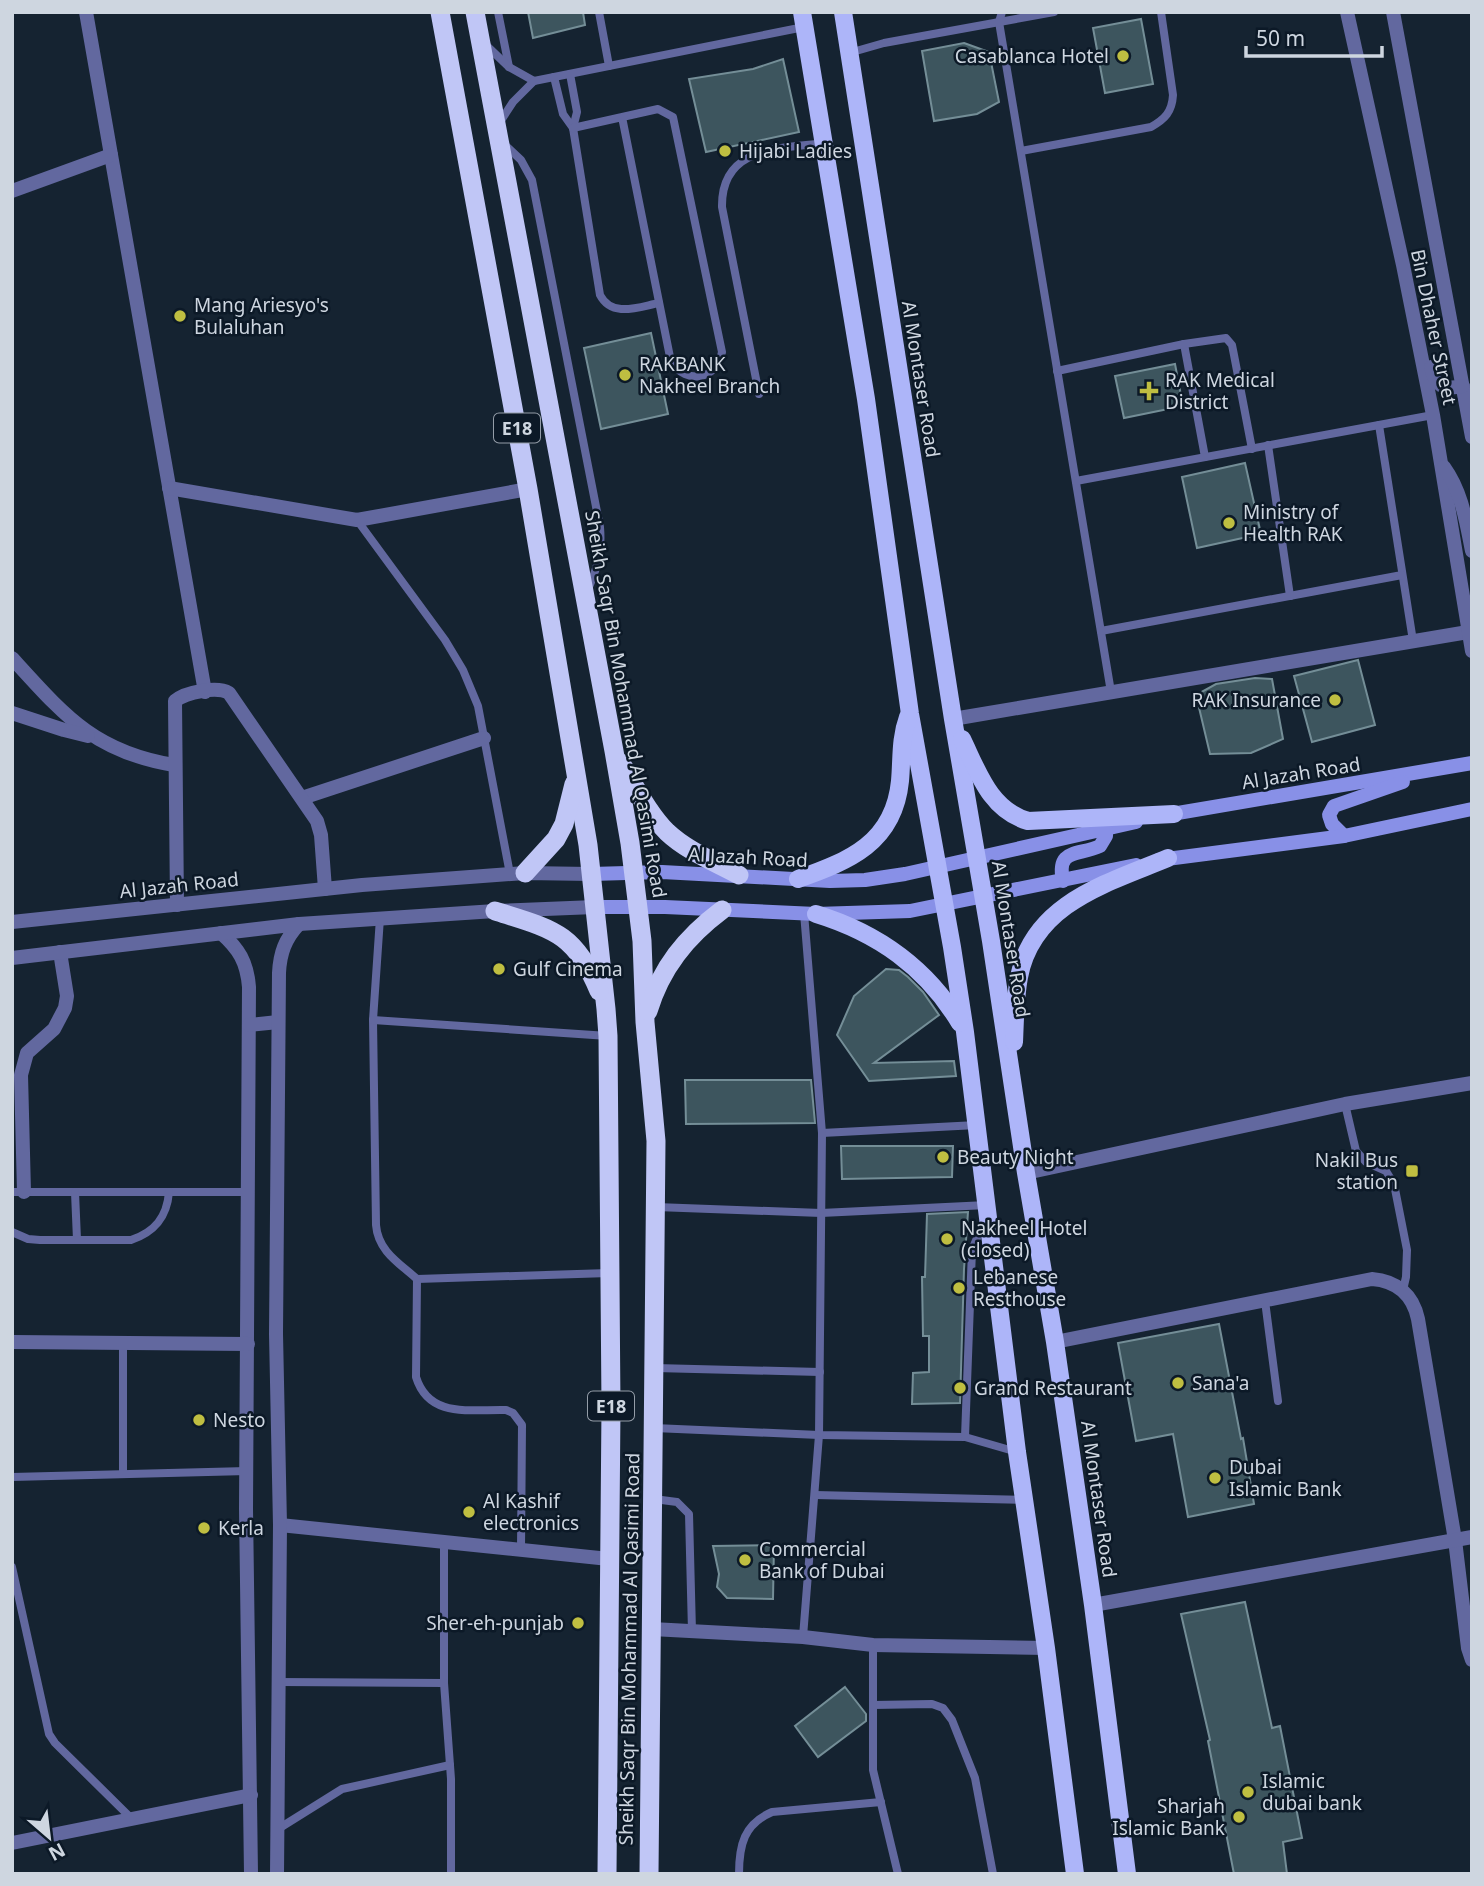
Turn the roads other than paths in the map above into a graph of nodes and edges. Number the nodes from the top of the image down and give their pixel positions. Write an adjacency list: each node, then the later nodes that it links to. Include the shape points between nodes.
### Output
1 (86, 12): 26 (street)
2 (440, 12): 43 (highway, Sheikh Saqr Bin Mohammad Al Qasimi Road / E18)
3 (475, 12): 14 (highway, Sheikh Saqr Bin Mohammad Al Qasimi Road / E18)
4 (498, 12): 17 (lane)
5 (600, 12): 16 (lane)
6 (843, 12): 15 (main road, Al Montaser Road)
7 (1002, 12): 13 (lane)
8 (1054, 12): 13 (lane)
9 (1161, 12): 25 (lane, via 1172,96 1168,115 1151,127)
10 (1347, 12): 28 (street, Bin Dhaher Street)
11 (1393, 12): 32 (street, Bin Dhaher Street)
12 (803, 20): 16 (lane); 24 (main road)
13 (999, 22): 15 (lane); 25 (lane)
14 (479, 35): 17 (lane); 23 (highway, Sheikh Saqr Bin Mohammad Al Qasimi Road / E18)
15 (849, 53): 58 (main road, Al Montaser Road)
16 (609, 66): 18 (lane)
17 (509, 67): 20 (lane)
18 (570, 74): 19 (lane); 22 (lane, via 577,112)
19 (554, 77): 20 (lane); 22 (lane, via 563,114)
20 (534, 81): 23 (lane, via 513,102)
21 (622, 117): 22 (lane); 29 (lane); 29 (lane, via 658,109 675,123 721,345 721,359 713,371 694,377 675,368)
22 (573, 128): 29 (lane, via 603,299 620,310)
23 (499, 134): 47 (highway, Sheikh Saqr Bin Mohammad Al Qasimi Road / E18); 47 (lane, via 532,180 600,527 601,555)
24 (824, 143): 33 (lane, via 754,154 736,166 724,185 722,207); 57 (main road)
25 (1021, 151): 31 (lane)
26 (111, 155): 27 (street); 42 (street)
27 (12, 191)
28 (1403, 265): 32 (street, via 1418,298 1434,380 1445,388); 34 (street, Bin Dhaher Street)
29 (660, 303)
30 (1184, 344): 31 (lane); 38 (lane, via 1226,338 1232,345); 39 (lane)
31 (1057, 371): 41 (lane)
32 (1467, 385): 36 (street, Bin Dhaher Street)
33 (759, 394)
34 (1433, 415): 35 (lane); 40 (street, Bin Dhaher Street)
35 (1379, 425): 37 (lane); 46 (lane)
36 (1472, 438)
37 (1268, 446): 38 (lane); 48 (lane)
38 (1252, 449): 39 (lane)
39 (1205, 457): 41 (lane)
40 (1441, 463): 45 (street, via 1460,496); 50 (street, Bin Dhaher Street)
41 (1076, 481): 49 (lane)
42 (169, 488): 44 (street); 54 (street)
43 (528, 489): 44 (street); 65 (highway, Sheikh Saqr Bin Mohammad Al Qasimi Road / E18)
44 (358, 520): 60 (lane, via 463,670 478,706)
45 (1472, 551)
46 (1402, 575): 48 (lane); 51 (lane)
47 (585, 595): 61 (highway, Sheikh Saqr Bin Mohammad Al Qasimi Road / E18)
48 (1290, 596): 49 (lane)
49 (1101, 631): 55 (lane)
50 (1468, 632): 51 (street); 52 (street, Bin Dhaher Street)
51 (1413, 641): 55 (street)
52 (1472, 651)
53 (12, 658): 59 (street, via 59,709)
54 (205, 692): 63 (street, via 175,701); 66 (street, via 229,693)
55 (1111, 692): 58 (street)
56 (12, 712): 59 (street)
57 (910, 714): 73 (main road); 78 (main road, via 901,747 897,797 883,828 853,857)
58 (953, 719): 68 (main road, via 985,786 1015,817 1028,821); 71 (main road, Al Montaser Road)
59 (93, 737): 63 (street, via 132,756)
60 (484, 738): 66 (street); 75 (lane)
61 (614, 751): 74 (highway, Sheikh Saqr Bin Mohammad Al Qasimi Road / E18); 77 (highway, via 668,834)
62 (1472, 763): 64 (main road, Al Jazah Road)
63 (174, 765): 83 (street)
64 (1444, 769): 68 (main road, Al Jazah Road); 70 (main road, via 1334,806 1329,815 1332,824)
65 (576, 777): 75 (highway, via 564,824 550,847); 76 (highway, Sheikh Saqr Bin Mohammad Al Qasimi Road / E18)
66 (302, 798): 80 (street, via 321,835)
67 (1472, 809): 70 (main road)
68 (1174, 814): 69 (main road, Al Jazah Road)
69 (1106, 828): 71 (main road, Al Jazah Road); 79 (main road, via 1101,846 1066,857 1061,865)
70 (1345, 836): 72 (main road)
71 (976, 858): 73 (main road, Al Jazah Road); 81 (main road, Al Montaser Road)
72 (1168, 858): 79 (main road); 103 (main road, via 1081,894 1037,934 1019,975)
73 (937, 867): 78 (main road, Al Jazah Road, via 865,880); 82 (main road)
74 (634, 873): 76 (main road, Al Jazah Road); 77 (main road, Al Jazah Road); 85 (highway, Sheikh Saqr Bin Mohammad Al Qasimi Road / E18)
75 (518, 874): 76 (street, Al Jazah Road); 80 (street, Al Jazah Road)
76 (591, 874): 84 (highway, Sheikh Saqr Bin Mohammad Al Qasimi Road / E18)
77 (738, 875): 78 (main road, Al Jazah Road)
78 (798, 879)
79 (1063, 881): 81 (main road)
80 (325, 889): 83 (street, Al Jazah Road)
81 (983, 896): 82 (main road); 103 (main road, Al Montaser Road)
82 (944, 904): 88 (main road, via 910,911); 100 (main road)
83 (177, 905): 90 (street, Al Jazah Road)
84 (595, 907): 85 (main road); 86 (street); 95 (highway, Sheikh Saqr Bin Mohammad Al Qasimi Road / E18)
85 (638, 907): 87 (main road); 98 (highway, Sheikh Saqr Bin Mohammad Al Qasimi Road / E18)
86 (495, 911): 89 (street); 95 (highway, via 561,935 583,959)
87 (722, 911): 88 (main road); 98 (highway, via 678,952 658,985)
88 (810, 913): 100 (main road, via 864,932 908,960 943,997); 106 (lane)
89 (380, 918): 91 (street); 96 (lane)
90 (12, 922)
91 (299, 924): 92 (street); 97 (street, via 282,951)
92 (220, 933): 93 (street); 99 (street, via 246,964)
93 (60, 952): 94 (street); 108 (street, via 65,1008 54,1029 27,1053 21,1075)
94 (12, 958)
95 (606, 1009): 101 (highway, Sheikh Saqr Bin Mohammad Al Qasimi Road / E18)
96 (373, 1020): 101 (lane); 118 (lane, via 377,1238)
97 (278, 1022): 99 (street); 138 (street)
98 (645, 1022): 112 (highway, Sheikh Saqr Bin Mohammad Al Qasimi Road / E18, via 656,1141)
99 (249, 1025): 111 (street)
100 (965, 1031): 105 (main road)
101 (608, 1036): 117 (highway, Sheikh Saqr Bin Mohammad Al Qasimi Road / E18)
102 (1472, 1083): 104 (street)
103 (1013, 1084): 107 (main road, Al Montaser Road)
104 (1345, 1104): 107 (street); 119 (lane, via 1356,1151 1366,1162 1386,1171 1394,1184 1407,1250)
105 (977, 1125): 106 (lane); 113 (main road)
106 (822, 1133): 114 (lane)
107 (1026, 1173): 122 (main road, Al Montaser Road)
108 (18, 1192): 109 (lane)
109 (75, 1192): 110 (lane); 116 (lane)
110 (169, 1192): 111 (lane); 116 (lane, via 163,1217 144,1236)
111 (248, 1192): 124 (street)
112 (656, 1207): 114 (lane); 125 (highway, Sheikh Saqr Bin Mohammad Al Qasimi Road / E18)
113 (987, 1208): 114 (lane); 130 (lane, via 972,1250); 131 (main road)
114 (821, 1213): 126 (lane)
115 (12, 1232): 116 (lane, via 28,1239)
116 (77, 1240)
117 (609, 1273): 118 (lane); 143 (highway, Sheikh Saqr Bin Mohammad Al Qasimi Road / E18)
118 (417, 1279): 142 (lane, via 416,1377 420,1390 447,1409 506,1410 523,1425)
119 (1403, 1290): 120 (street, via 1372,1279); 140 (street, via 1416,1308)
120 (1265, 1301): 122 (street); 127 (lane)
121 (12, 1342): 123 (street)
122 (1055, 1342): 145 (main road, Al Montaser Road)
123 (123, 1343): 124 (street); 133 (lane)
124 (248, 1344): 132 (street)
125 (655, 1368): 126 (lane); 128 (highway, Sheikh Saqr Bin Mohammad Al Qasimi Road / E18)
126 (820, 1372): 129 (lane)
127 (1278, 1401)
128 (654, 1428): 129 (lane); 136 (highway, Sheikh Saqr Bin Mohammad Al Qasimi Road / E18)
129 (820, 1436): 130 (lane); 135 (lane)
130 (965, 1437): 131 (lane)
131 (1017, 1451): 137 (main road)
132 (247, 1471): 133 (lane); 156 (street)
133 (123, 1474): 134 (lane)
134 (12, 1477)
135 (815, 1495): 137 (lane); 148 (lane)
136 (653, 1499): 146 (highway, Sheikh Saqr Bin Mohammad Al Qasimi Road / E18); 147 (lane, via 677,1502 689,1514)
137 (1024, 1500): 150 (main road)
138 (280, 1525): 141 (street); 152 (street)
139 (1472, 1536): 140 (street)
140 (1455, 1539): 145 (street); 151 (street)
141 (444, 1542): 142 (street); 153 (lane)
142 (521, 1550): 143 (street)
143 (610, 1559): 164 (highway, Sheikh Saqr Bin Mohammad Al Qasimi Road / E18)
144 (12, 1567): 158 (lane, via 49,1734)
145 (1093, 1605): 170 (main road, Al Montaser Road)
146 (652, 1629): 147 (street); 165 (highway, Sheikh Saqr Bin Mohammad Al Qasimi Road / E18)
147 (692, 1631): 148 (street)
148 (803, 1637): 149 (street)
149 (873, 1645): 150 (street); 154 (lane)
150 (1046, 1648): 169 (main road)
151 (1472, 1660)
152 (279, 1682): 153 (lane); 159 (street)
153 (444, 1683): 155 (lane)
154 (873, 1705): 157 (lane, via 873,1770); 168 (lane, via 932,1703 943,1708 975,1779)
155 (450, 1765): 159 (lane, via 342,1789); 163 (lane)
156 (251, 1796): 158 (street); 161 (street)
157 (881, 1802): 166 (lane, via 772,1812 758,1818 747,1831); 167 (lane)
158 (131, 1818): 160 (street)
159 (278, 1829): 162 (street)
160 (12, 1843)
161 (251, 1874)
162 (277, 1874)
163 (451, 1874)
164 (607, 1874)
165 (649, 1874)
166 (738, 1874)
167 (898, 1874)
168 (993, 1874)
169 (1074, 1874)
170 (1127, 1874)

